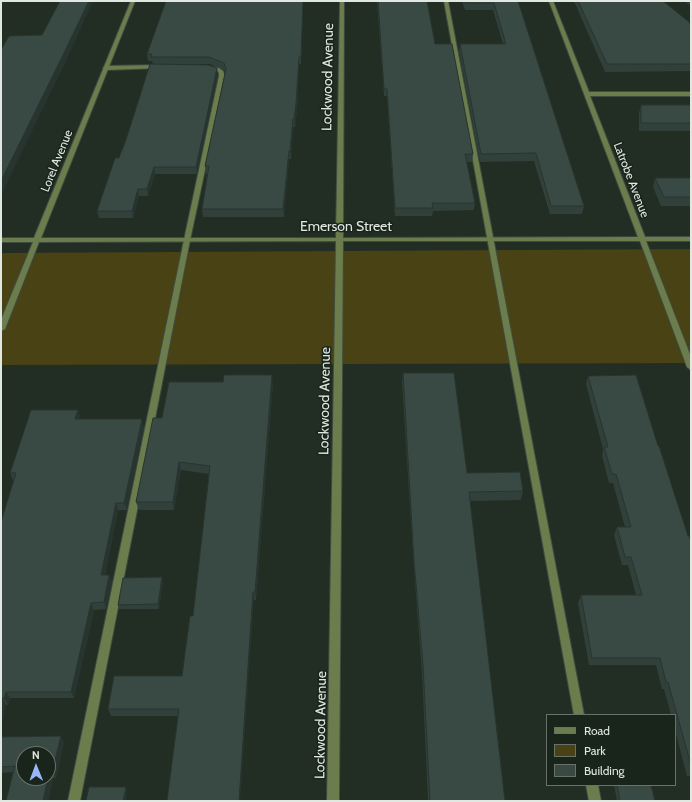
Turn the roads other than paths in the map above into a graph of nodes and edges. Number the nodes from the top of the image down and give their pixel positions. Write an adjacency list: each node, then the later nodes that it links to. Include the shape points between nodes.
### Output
1 (133, 1): 7 (street, Lorel Avenue)
2 (342, 1): 10 (street, Lockwood Avenue)
3 (446, 1): 11 (street)
4 (551, 1): 8 (street, Latrobe Avenue)
5 (167, 67): 7 (street)
6 (204, 67): 16 (street, via 217,69 222,76)
7 (106, 68): 15 (street, Lorel Avenue)
8 (586, 94): 9 (street); 12 (street, Latrobe Avenue)
9 (691, 94)
10 (339, 239): 11 (street, Emerson Street); 16 (street, Emerson Street); 22 (street, Lockwood Avenue)
11 (490, 239): 12 (street, Emerson Street); 19 (street)
12 (642, 239): 13 (street, Emerson Street); 18 (street, Latrobe Avenue)
13 (691, 239)
14 (1, 240): 15 (street, Emerson Street)
15 (37, 240): 16 (street, Emerson Street); 17 (street, Lorel Avenue)
16 (187, 240): 21 (street)
17 (1, 329)
18 (691, 367)
19 (579, 714)
20 (592, 786): 23 (street)
21 (74, 801)
22 (333, 801)
23 (595, 801)

